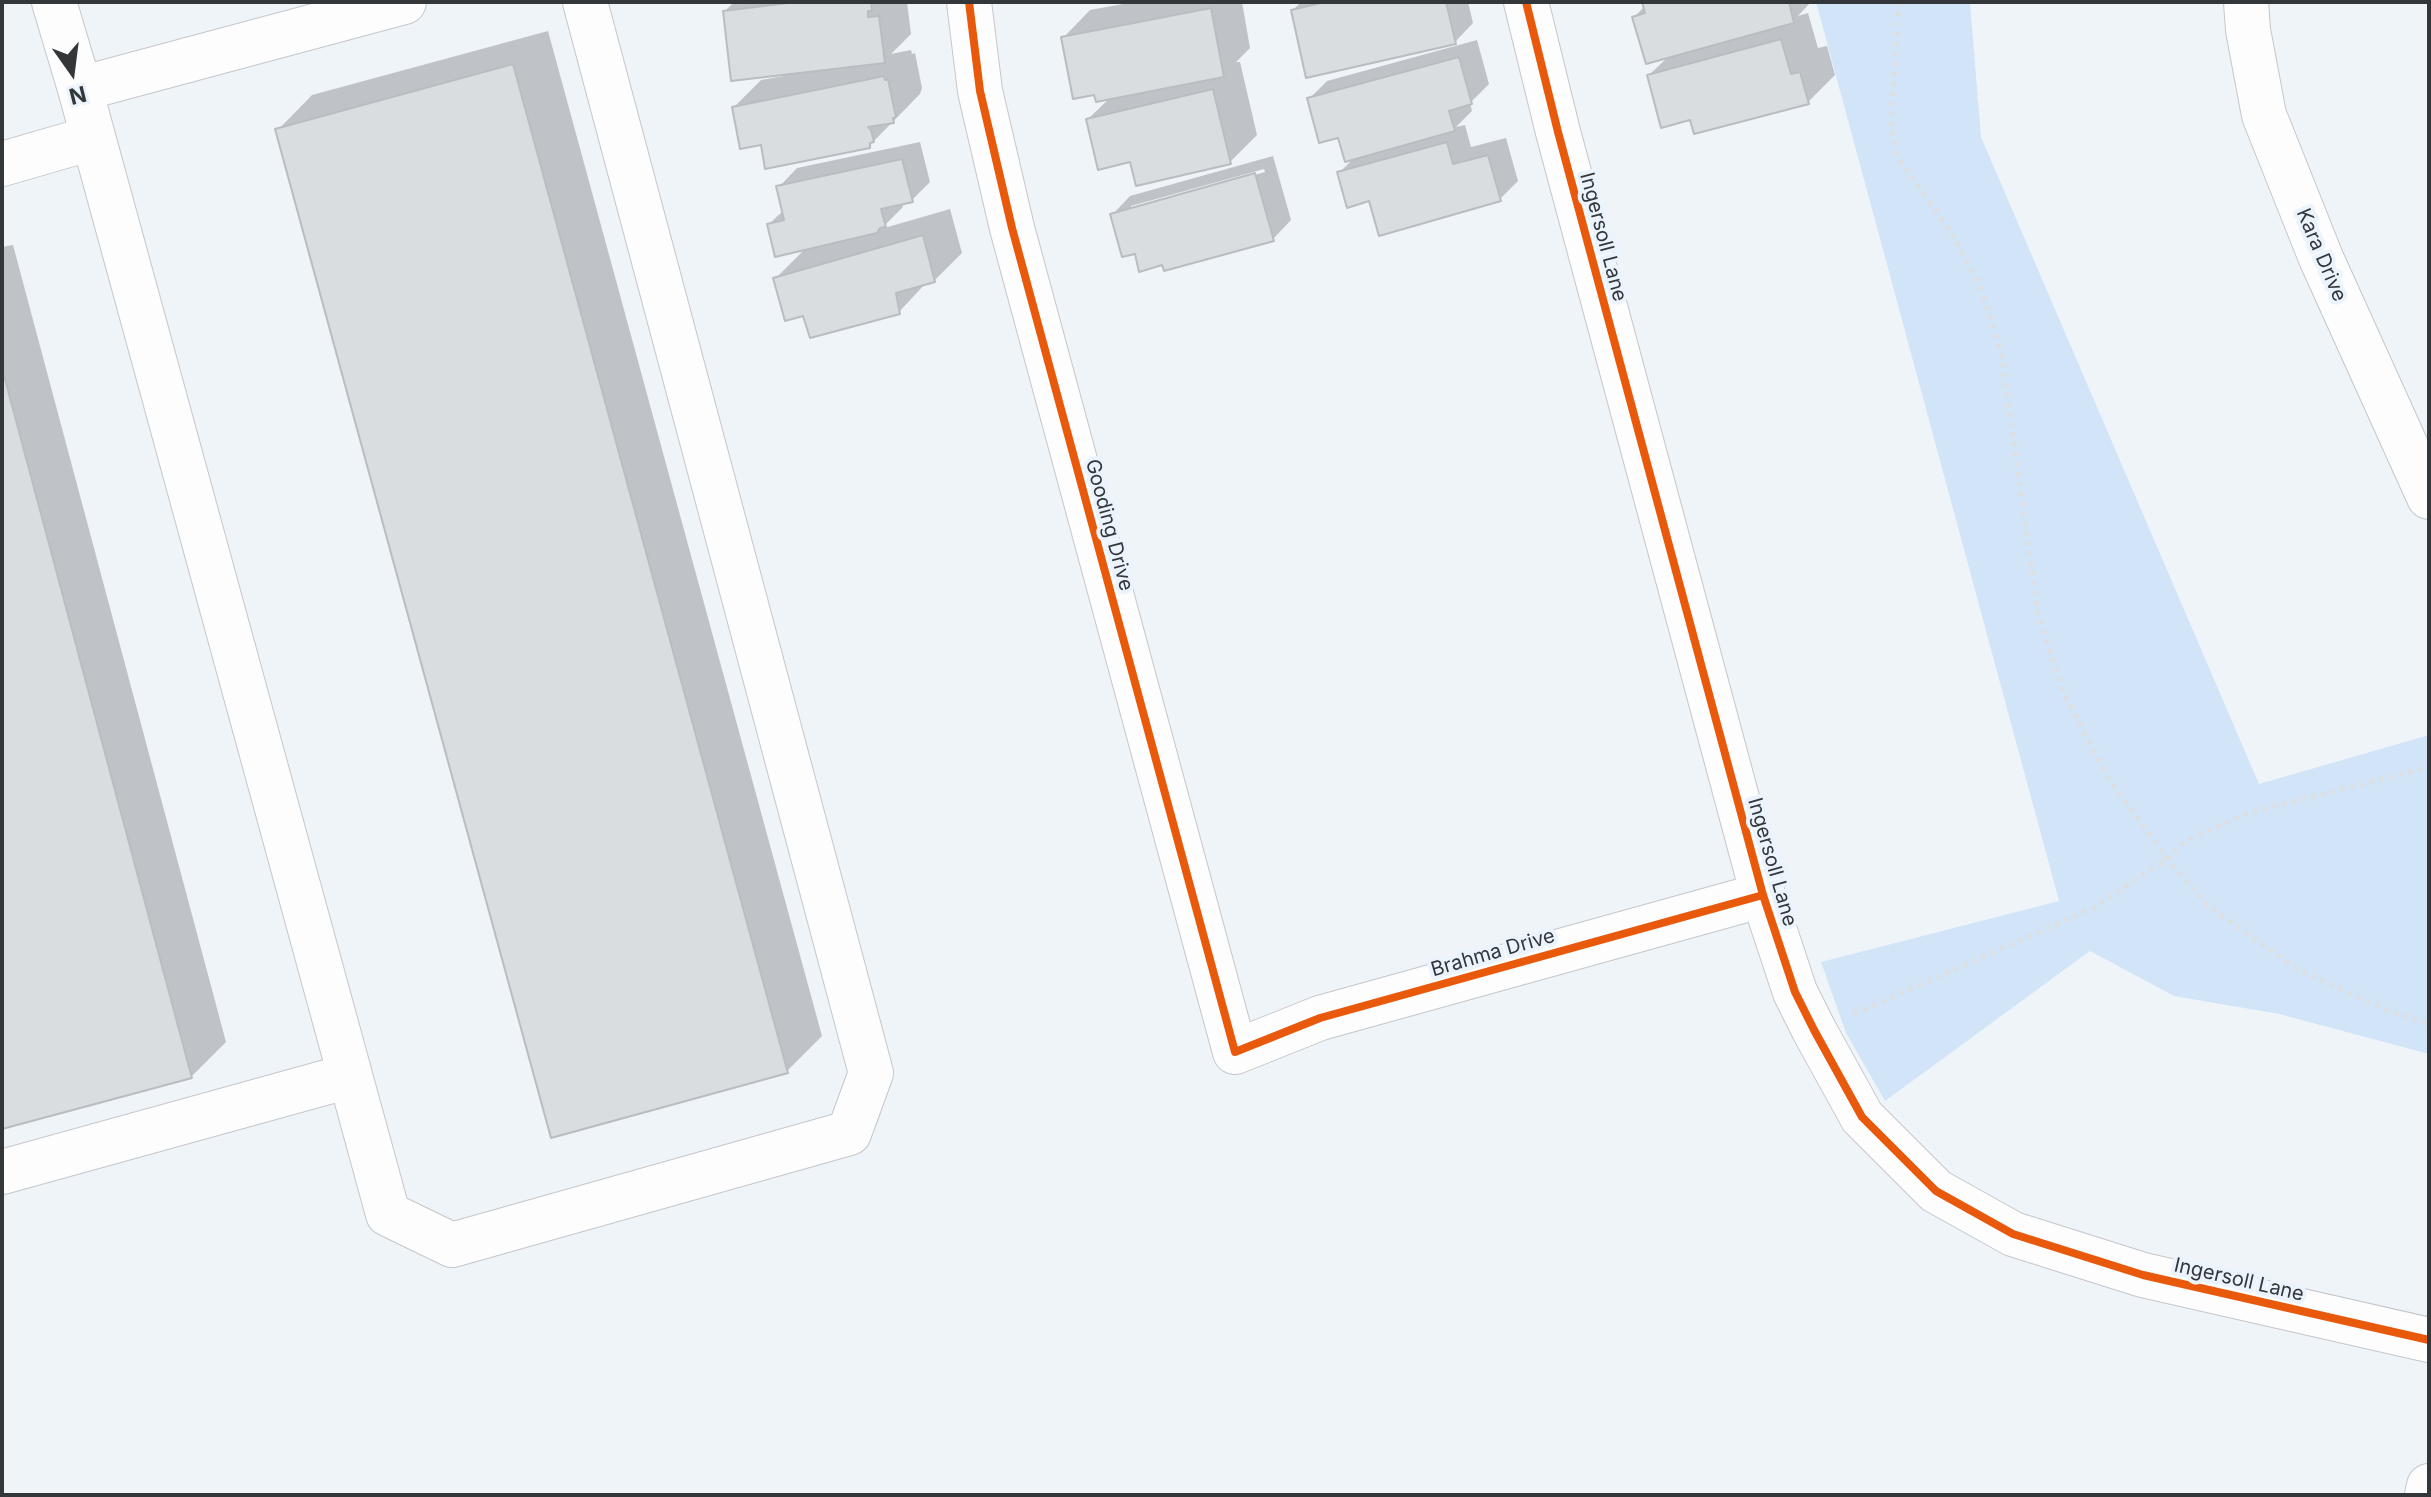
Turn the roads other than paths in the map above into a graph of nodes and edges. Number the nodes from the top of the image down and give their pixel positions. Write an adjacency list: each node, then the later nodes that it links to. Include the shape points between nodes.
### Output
1 (54, 2): 7 (street)
2 (404, 2): 7 (street)
3 (585, 2): 13 (street, via 871,1073 849,1133 452,1245 388,1214)
4 (969, 2): 12 (street, Gooding Drive, via 980,91 1012,228)
5 (1526, 2): 11 (street, Ingersoll Lane)
6 (2246, 2): 10 (street, Kara Drive, via 2264,115 2321,258)
7 (80, 89): 8 (street)
8 (92, 138): 9 (street); 13 (street)
9 (2, 164)
10 (2429, 497)
11 (1763, 895): 12 (street, Brahma Drive, via 1320,1018); 15 (street, Ingersoll Lane, via 1795,992 1862,1117 1936,1191 2013,1234 2143,1275)
12 (1235, 1052)
13 (349, 1076): 14 (street)
14 (2, 1172)
15 (2429, 1340)
16 (2429, 1486): 17 (street)
17 (2427, 1495)

